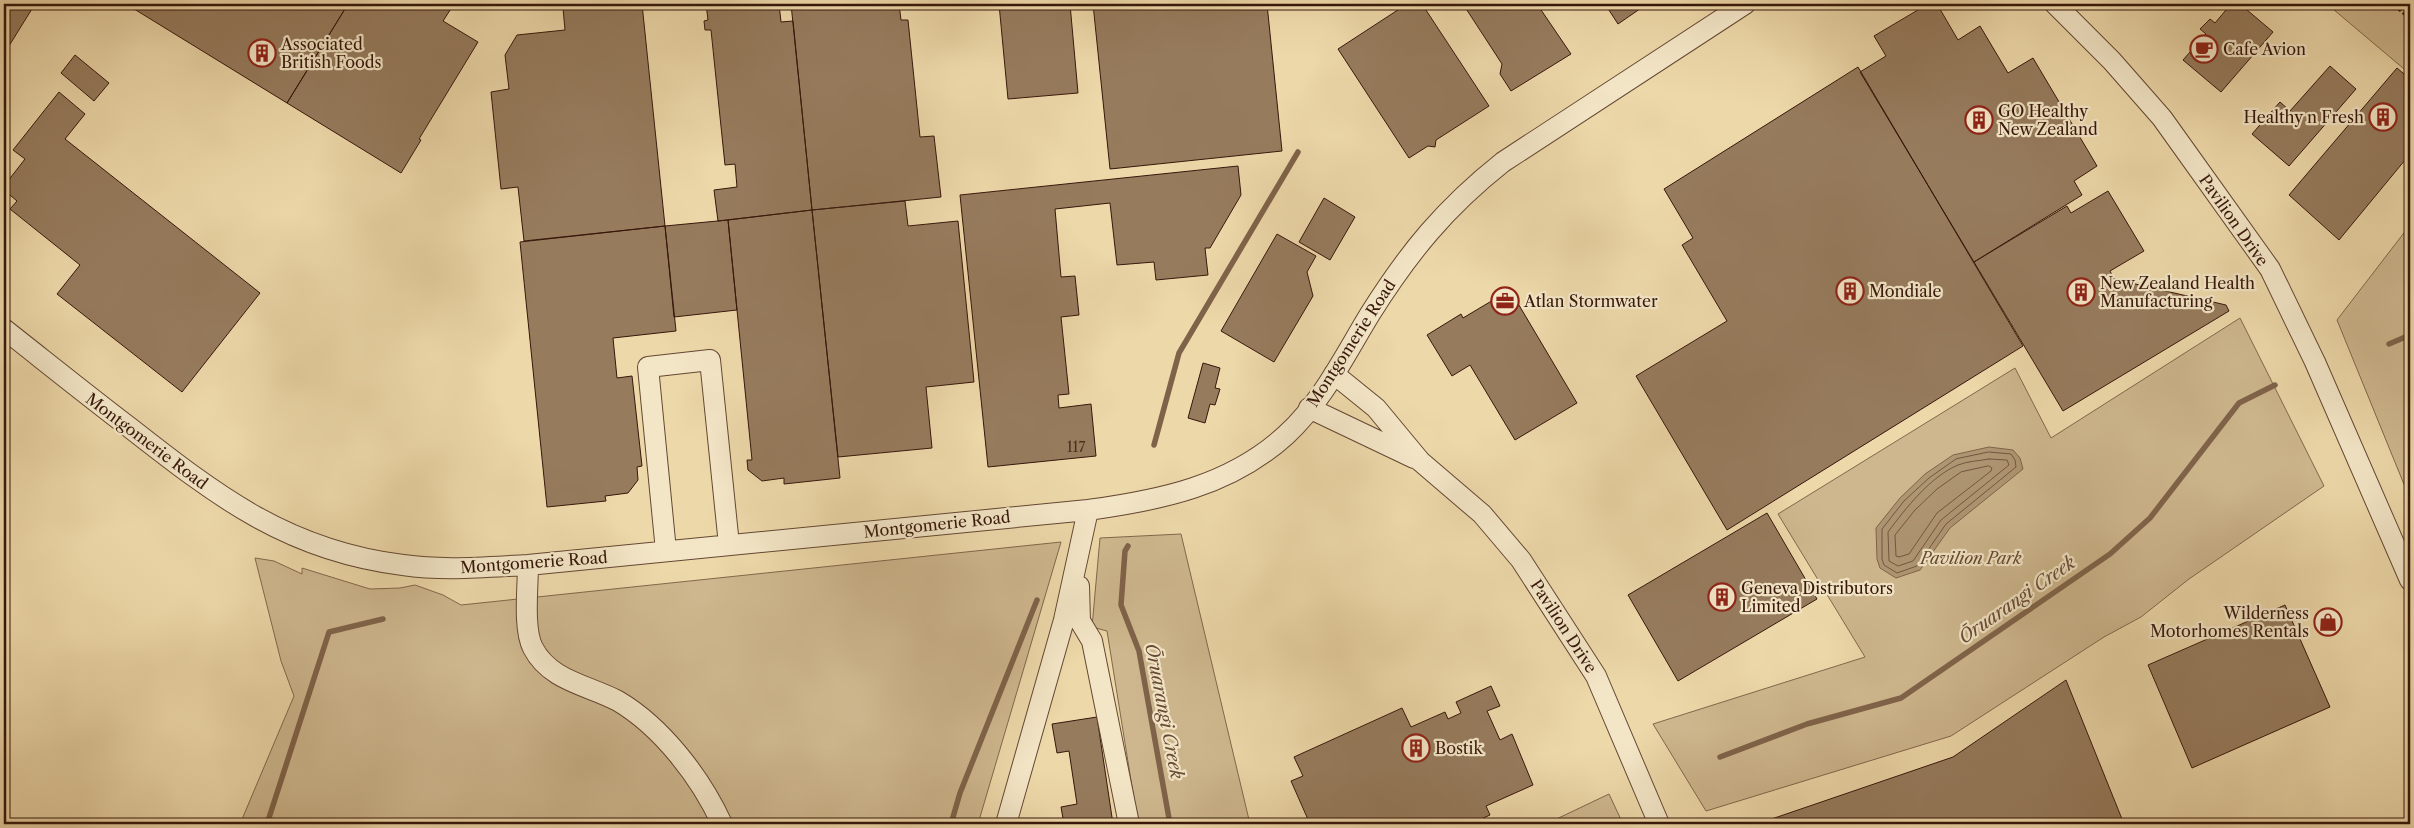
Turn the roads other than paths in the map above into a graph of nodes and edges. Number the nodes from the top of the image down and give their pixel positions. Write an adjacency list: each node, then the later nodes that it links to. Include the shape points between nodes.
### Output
1 (1744, 4): 4 (street, Montgomerie Road, via 1479,181 1412,250)
2 (2055, 4): 12 (street, Pavilion Drive, via 2112,61 2162,118 2270,269 2315,362)
3 (4, 329): 11 (street, Montgomerie Road, via 212,490 237,507 292,535 342,553 403,565 466,568)
4 (1334, 374): 5 (street, Montgomerie Road); 6 (street, Pavilion Drive, via 1376,408)
5 (1309, 408): 6 (street, Pavilion Drive); 7 (street, Montgomerie Road, via 1286,435 1217,479 1161,499)
6 (1420, 461): 16 (street, Pavilion Drive, via 1482,514 1526,568 1596,676)
7 (1088, 510): 8 (street, Montgomerie Road); 10 (street)
8 (729, 544): 9 (street, Montgomerie Road); 9 (street, via 710,360 648,367)
9 (666, 551): 11 (street, Montgomerie Road)
10 (1078, 556): 14 (street, via 1064,620); 15 (street, via 1080,621 1092,641)
11 (528, 565): 13 (street, via 528,624 532,646 544,664 564,678 617,701 649,723 675,749)
12 (2410, 580)
13 (722, 824)
14 (1006, 824)
15 (1129, 824)
16 (1659, 824)

